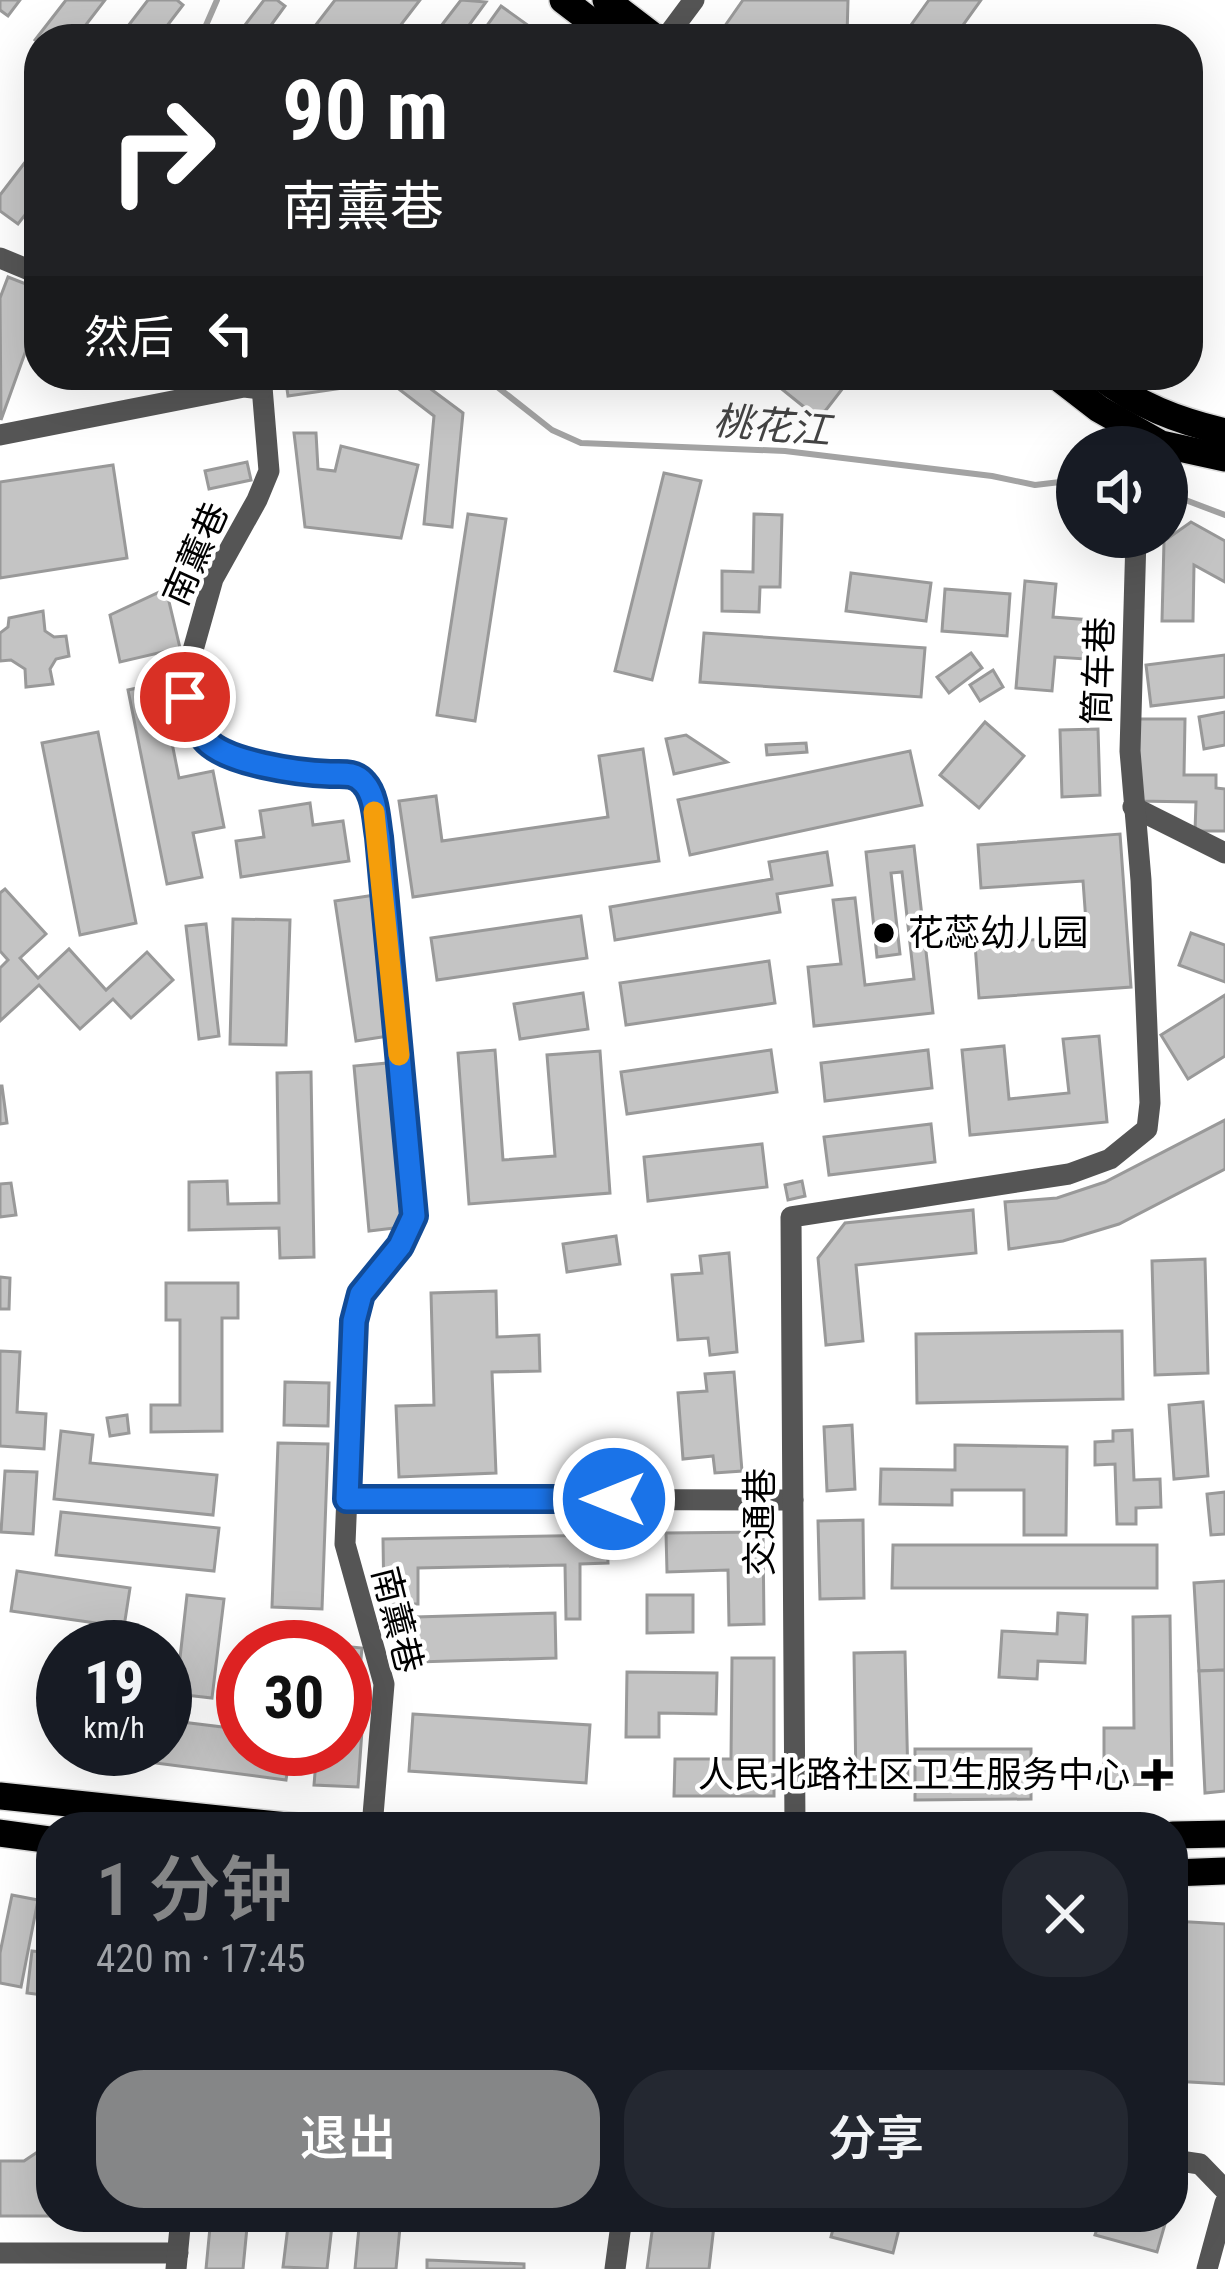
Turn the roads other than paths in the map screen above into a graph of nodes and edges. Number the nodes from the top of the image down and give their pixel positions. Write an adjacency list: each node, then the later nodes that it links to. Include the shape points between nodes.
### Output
1 (563, 0): 4 (main road)
2 (606, 0): 5 (main road)
3 (694, 0): 6 (street)
4 (594, 24)
5 (640, 24)
6 (674, 24)
7 (229, 390): 13 (street)
8 (263, 390): 20 (street, 南薰巷, via 269,471 213,579 185,697 218,751 349,774 372,796 414,1216 361,1294 354,1321)
9 (1074, 390): 11 (main road)
10 (1119, 390): 12 (main road, via 1172,419)
11 (1127, 426)
12 (1225, 432)
13 (0, 436)
14 (1188, 451): 15 (main road)
15 (1225, 458)
16 (1135, 558): 17 (street, 筒车巷)
17 (1133, 807): 18 (street); 19 (street, 筒车巷, via 1147,1129 1110,1159 1069,1174)
18 (1225, 853)
19 (791, 1217): 21 (street, 交通巷)
20 (347, 1499): 21 (street); 24 (street, 南薰巷, via 345,1544 384,1684)
21 (793, 1500): 25 (street, 交通巷)
22 (0, 1796): 23 (main road)
23 (153, 1812)
24 (373, 1812)
25 (795, 1812)
26 (0, 1833): 29 (main road)
27 (1225, 1834): 28 (main road)
28 (1188, 1835)
29 (36, 1838)
30 (1225, 1871): 31 (main road)
31 (1188, 1872)
32 (1188, 2163): 33 (street, via 1200,2164)
33 (1225, 2190)
34 (1225, 2203): 39 (street)
35 (620, 2232): 38 (street)
36 (0, 2252): 37 (street)
37 (177, 2261)
38 (615, 2269)
39 (1207, 2269)

